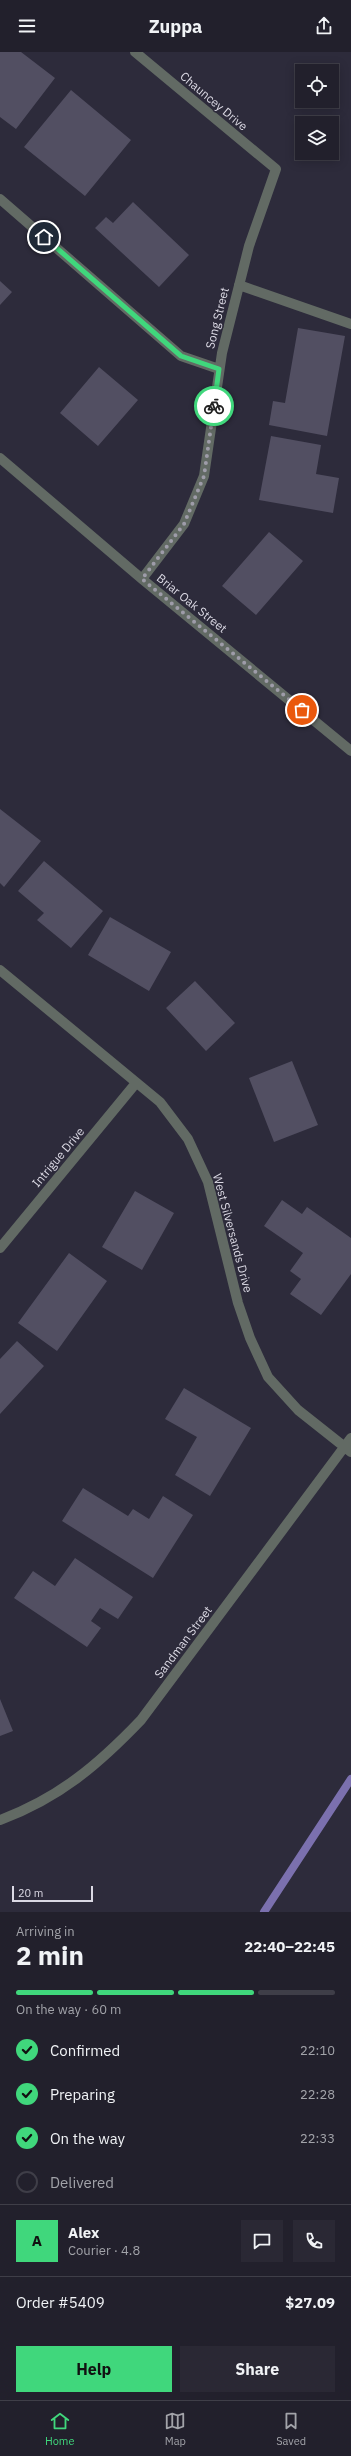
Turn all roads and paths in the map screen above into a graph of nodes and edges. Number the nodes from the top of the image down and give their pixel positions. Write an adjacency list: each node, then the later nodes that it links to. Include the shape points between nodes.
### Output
1 (135, 52): 2 (street, Chauncey Drive)
2 (276, 169): 4 (street, Song Street, via 249,246)
3 (0, 199): 6 (street, via 181,356)
4 (239, 285): 5 (street); 6 (street, Song Street)
5 (351, 324)
6 (219, 369): 8 (street, Song Street, via 204,476 184,524)
7 (0, 458): 8 (street, Briar Oak Street)
8 (142, 579): 9 (street, Briar Oak Street)
9 (351, 750)
10 (0, 970): 11 (street, West Silversands Drive)
11 (136, 1083): 12 (street, Intrigue Drive); 14 (street, West Silversands Drive, via 160,1102 188,1139 208,1182 238,1303 250,1338 268,1377 298,1410)
12 (0, 1248)
13 (351, 1438): 14 (street, Sandman Street)
14 (348, 1449): 15 (street, Sandman Street, via 141,1720 108,1754 80,1777 50,1797)
15 (0, 1820)

